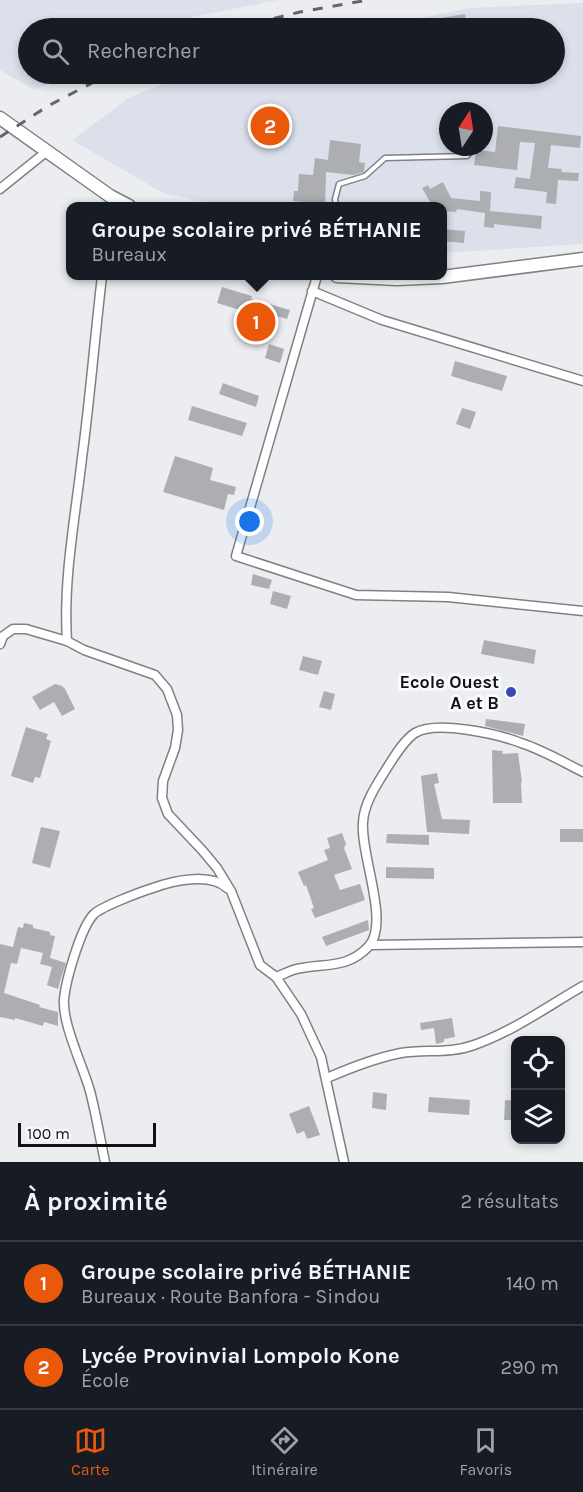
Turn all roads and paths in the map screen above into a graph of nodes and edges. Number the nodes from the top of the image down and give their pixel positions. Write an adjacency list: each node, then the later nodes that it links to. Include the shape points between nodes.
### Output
1 (0, 118): 2 (main road)
2 (46, 152): 4 (street); 5 (main road)
3 (467, 156): 6 (lane, via 385,158 365,176 339,184)
4 (0, 189)
5 (109, 201)
6 (335, 202)
7 (583, 259): 8 (main road)
8 (447, 276)
9 (102, 280): 14 (street, via 69,557)
10 (316, 280): 11 (street)
11 (312, 291): 12 (street, via 382,320); 13 (street, via 236,556 356,595 448,597)
12 (583, 381)
13 (583, 611)
14 (67, 641): 15 (street, via 13,629); 17 (street, via 155,675 167,689 178,730 162,798 168,814 202,850)
15 (0, 644)
16 (583, 772): 19 (street, via 520,742 444,726 414,734 378,782 363,821 377,929)
17 (231, 891): 20 (street, via 260,965); 23 (street, via 223,884 207,880 165,883 96,912 84,930 64,1000)
18 (583, 942): 19 (street)
19 (370, 945): 20 (street, via 342,964 294,970)
20 (276, 977): 22 (street, via 301,1014)
21 (583, 986): 22 (street, via 474,1046 402,1053)
22 (327, 1078): 24 (street)
23 (105, 1162)
24 (344, 1162)

